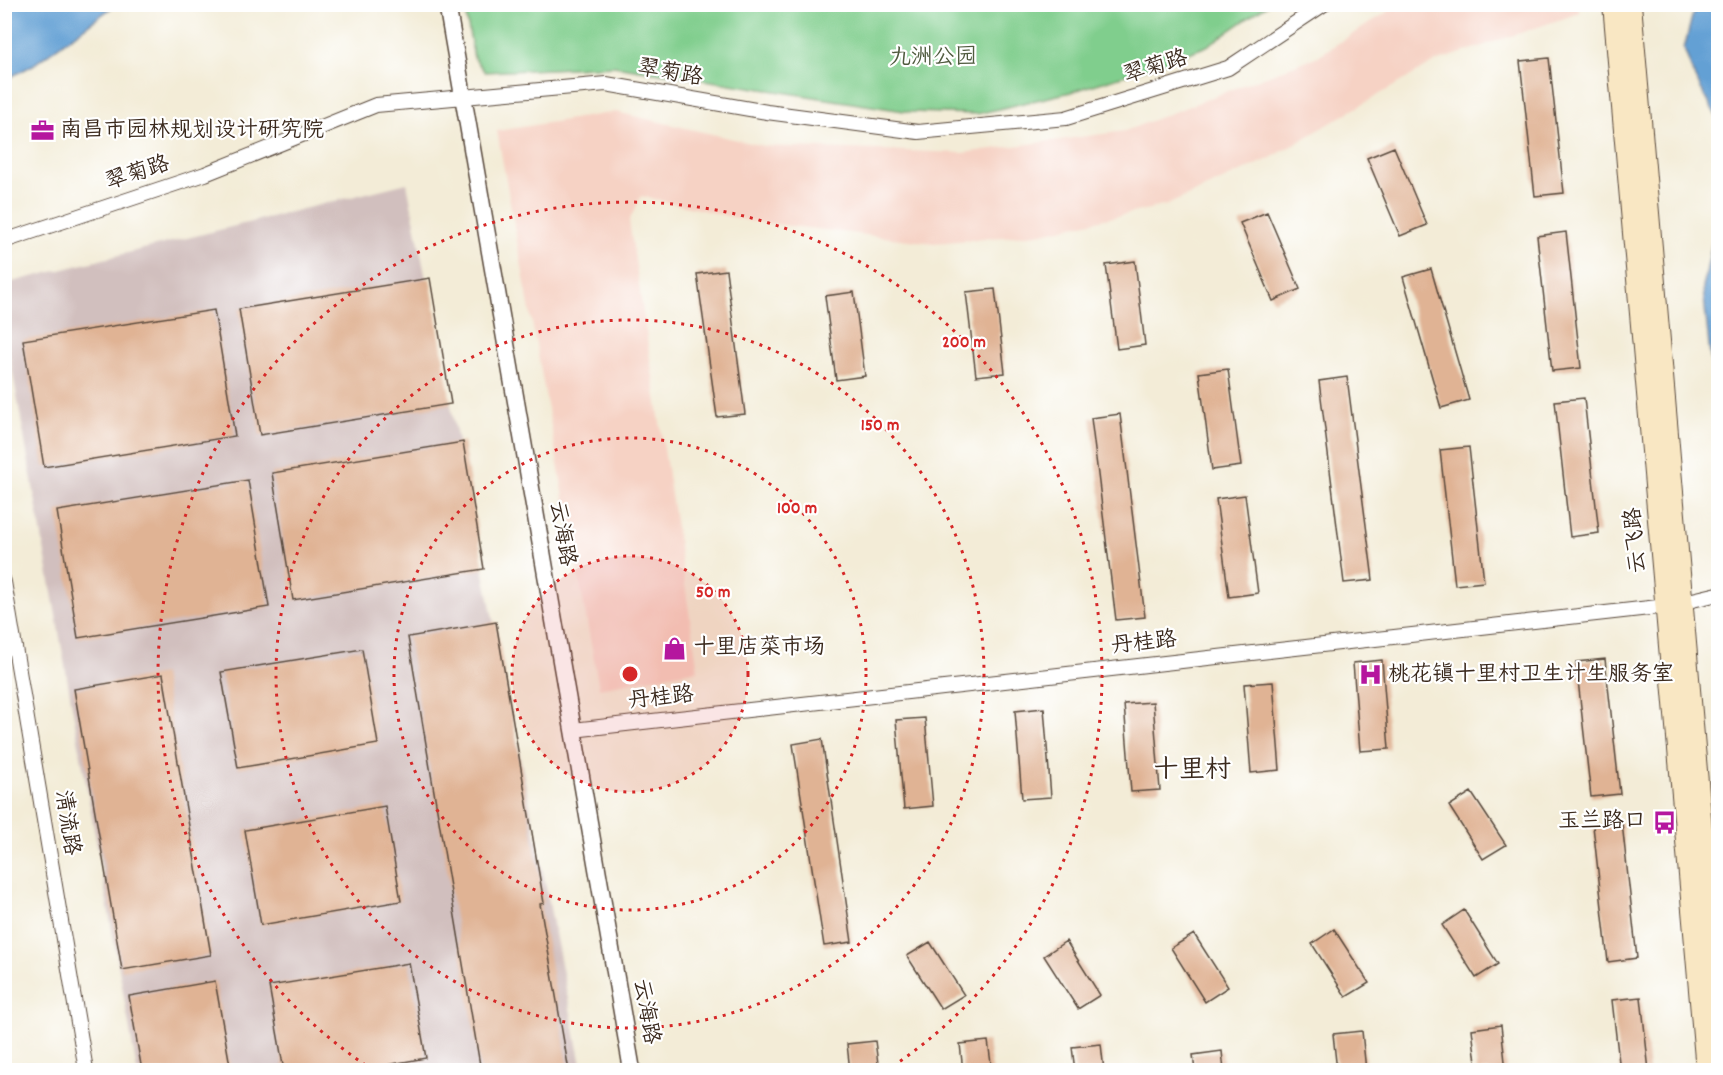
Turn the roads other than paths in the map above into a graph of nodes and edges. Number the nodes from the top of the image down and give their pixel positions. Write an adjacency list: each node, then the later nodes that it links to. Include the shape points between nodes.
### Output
1 (447, 4): 5 (street, 云海路)
2 (1324, 4): 5 (street, 翠菊路, via 1228,68 1066,118 918,132 768,112 606,84)
3 (1614, 4): 9 (main road, 云飞路)
4 (1630, 4): 9 (main road, 云飞路)
5 (463, 96): 6 (street, 翠菊路, via 376,105 205,174); 10 (street, 云海路)
6 (4, 241)
7 (4, 582): 12 (street, 清流路)
8 (1719, 594): 9 (street, 丹桂路)
9 (1675, 604): 10 (street, 丹桂路); 11 (main road, 云飞路); 14 (main road, 云飞路)
10 (573, 730): 13 (street, 云海路)
11 (1719, 1015)
12 (86, 1071)
13 (632, 1071)
14 (1706, 1071)

